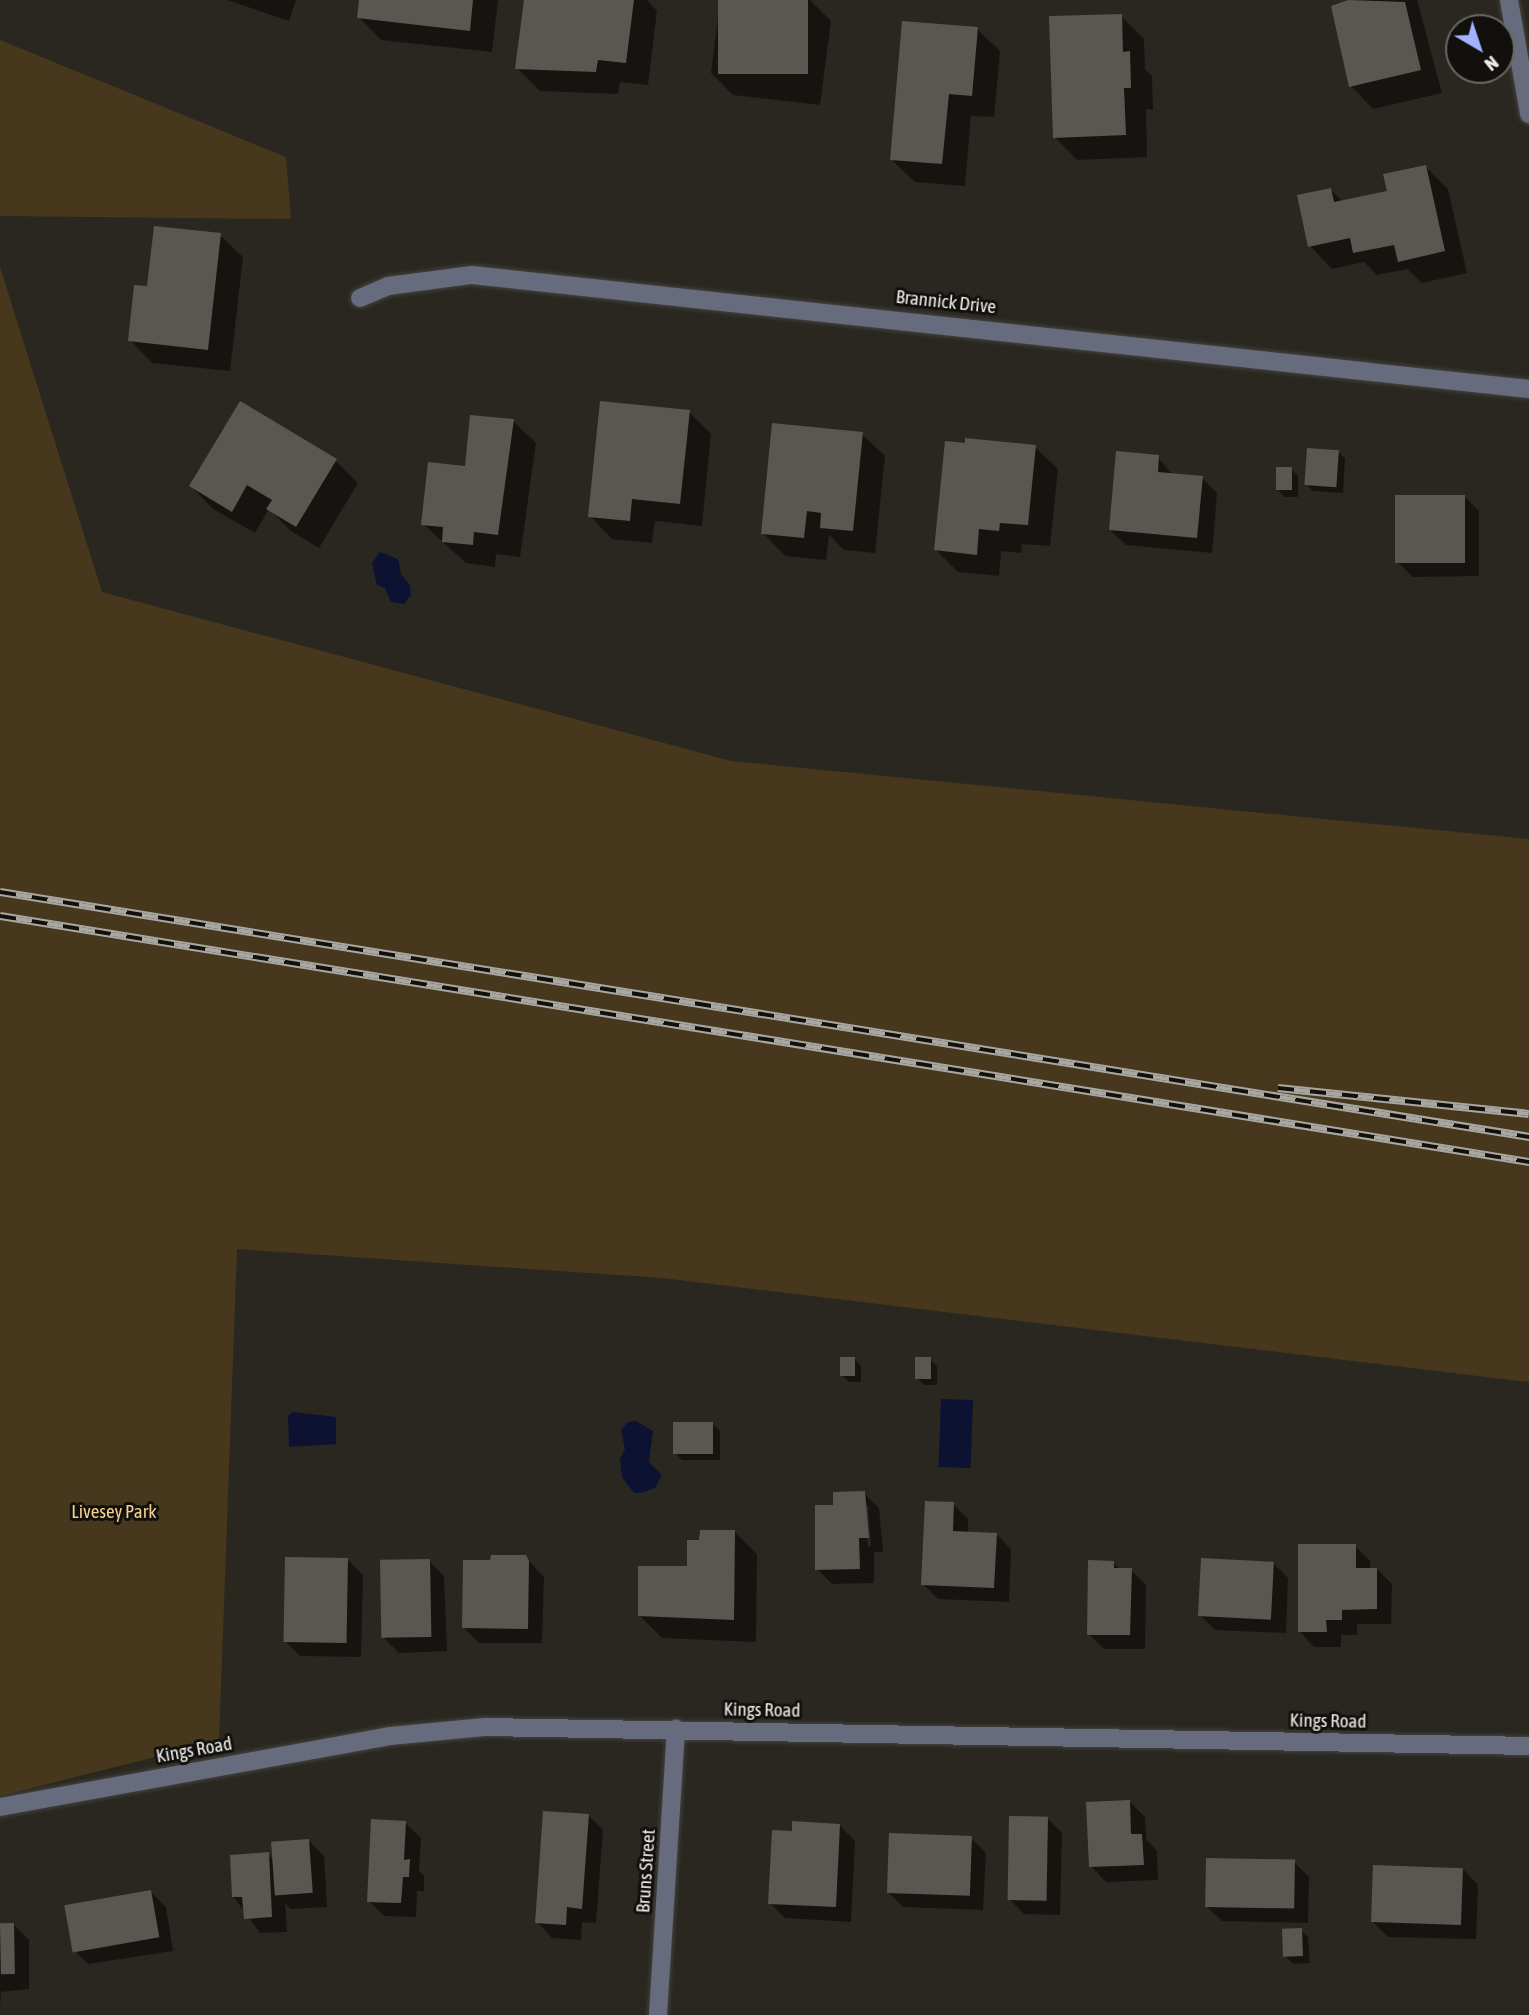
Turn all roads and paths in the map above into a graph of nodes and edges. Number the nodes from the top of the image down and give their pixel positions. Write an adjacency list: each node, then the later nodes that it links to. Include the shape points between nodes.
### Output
1 (1509, 0): 2 (street)
2 (1529, 114)
3 (360, 298): 4 (street, Brannick Drive, via 388,286 472,275)
4 (1529, 389)
5 (676, 1729): 6 (street, Kings Road); 7 (street, Kings Road, via 485,1727 390,1736); 8 (street, Bruns Street)
6 (1529, 1746)
7 (0, 1807)
8 (658, 2015)

